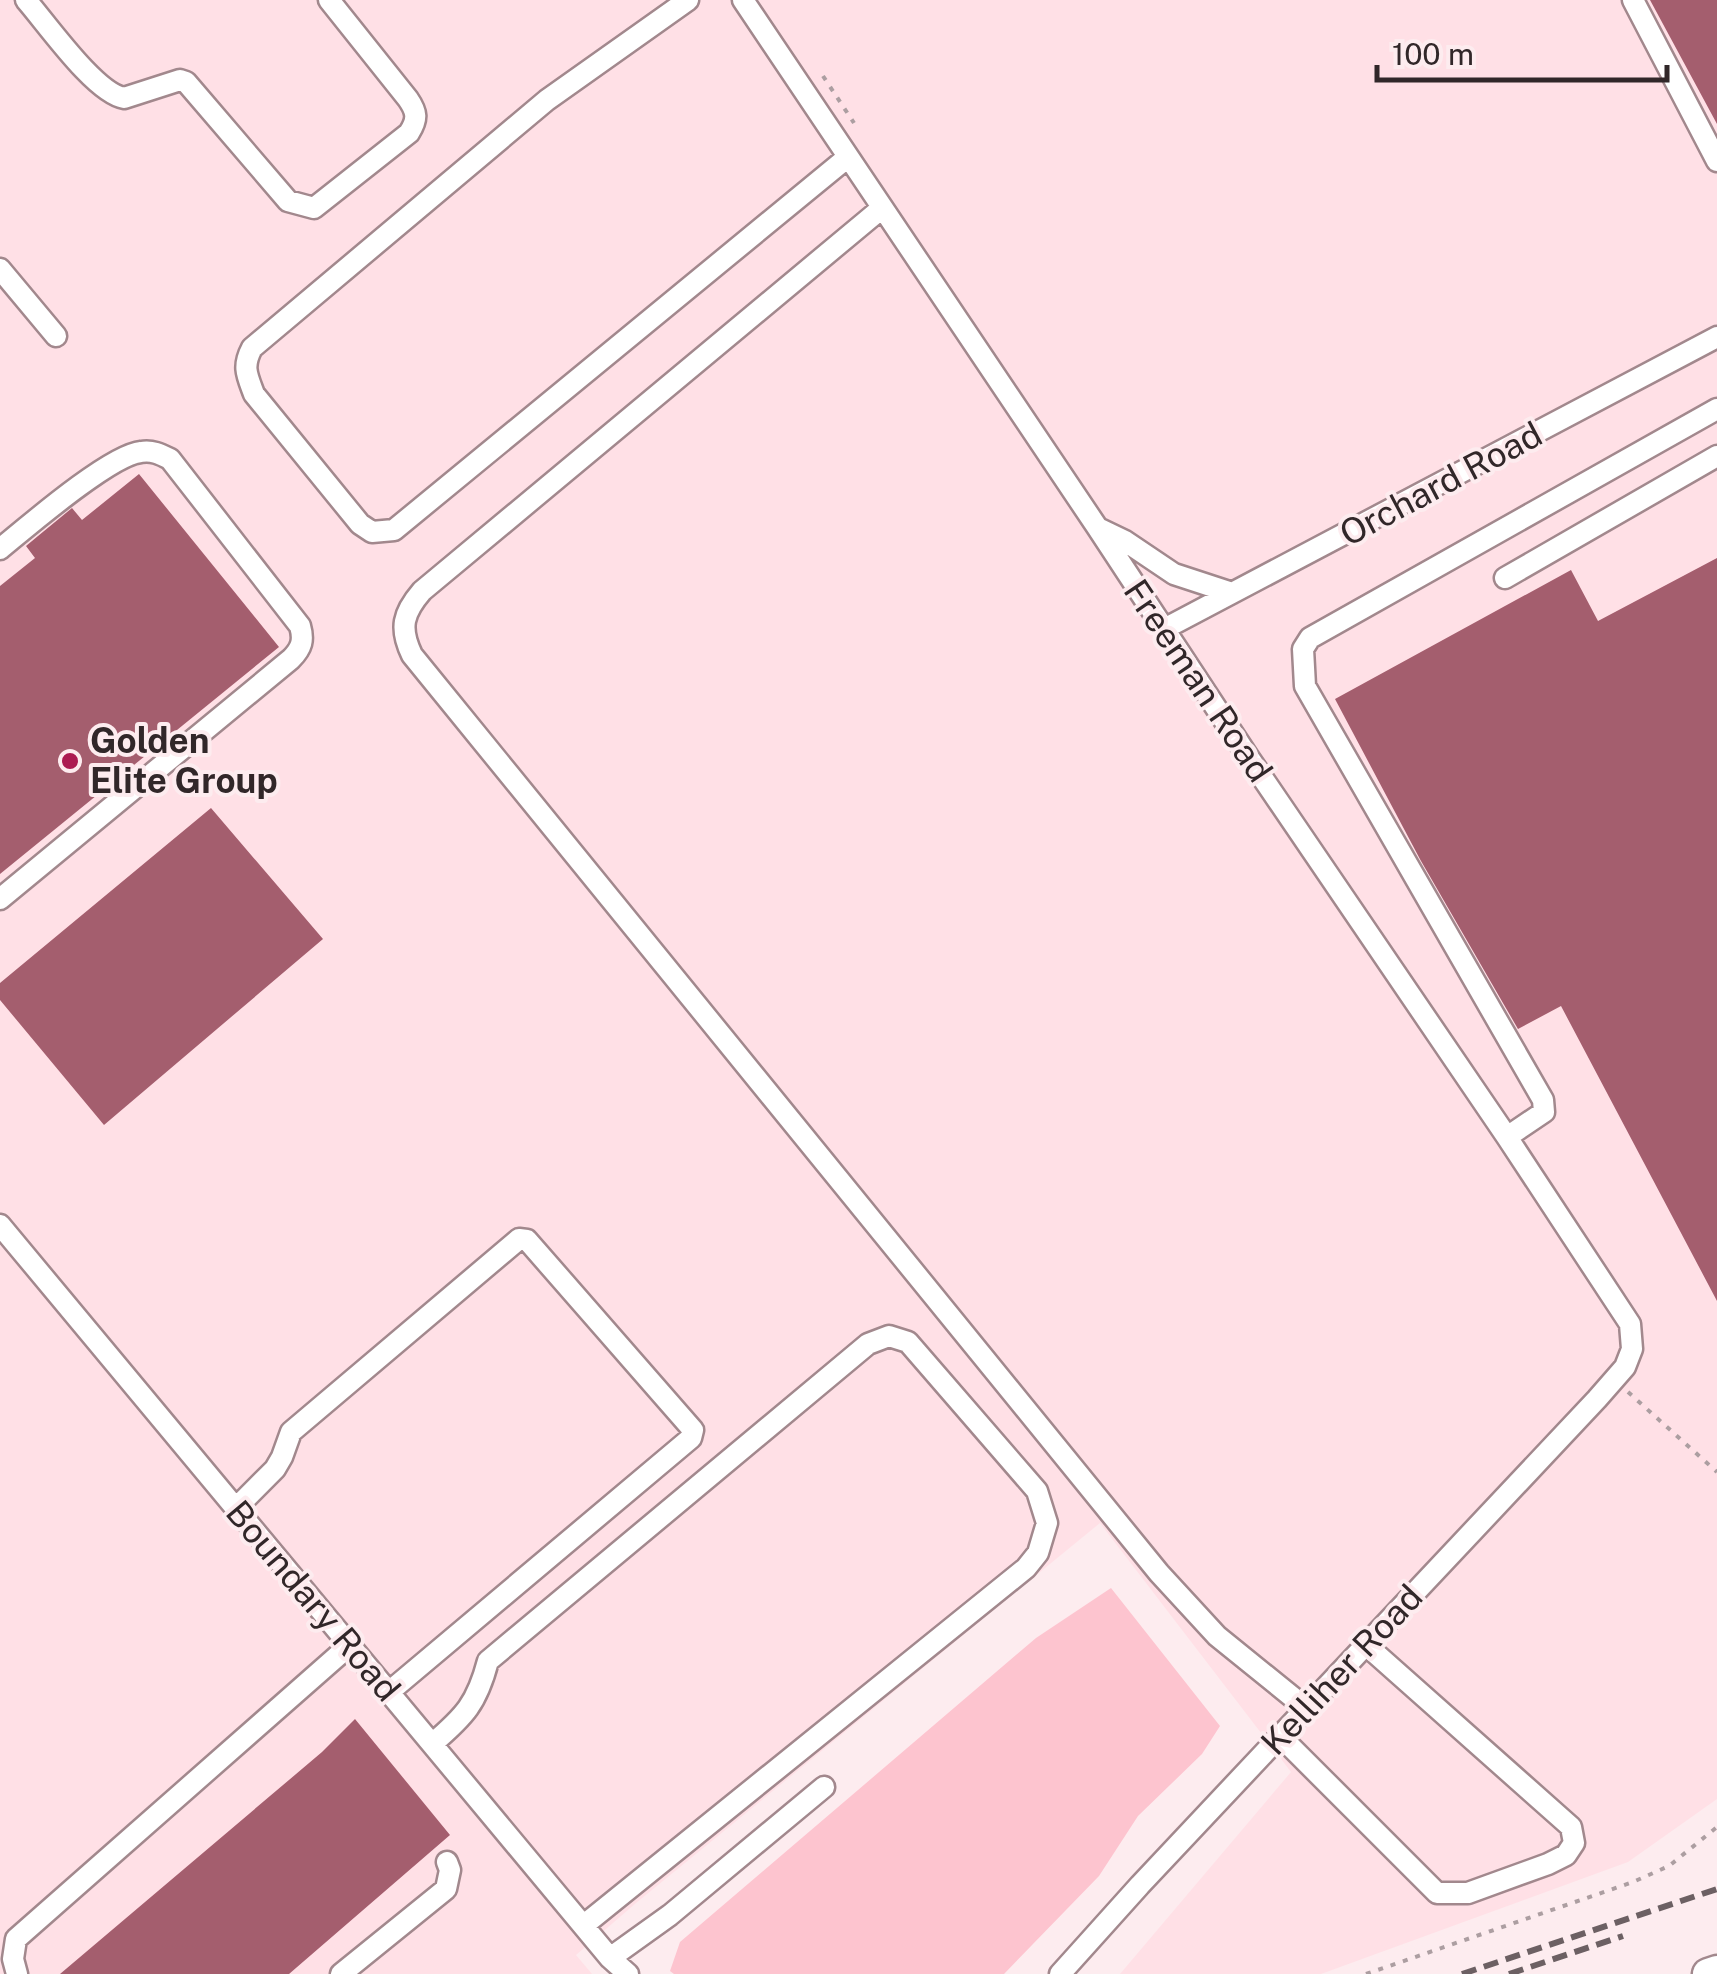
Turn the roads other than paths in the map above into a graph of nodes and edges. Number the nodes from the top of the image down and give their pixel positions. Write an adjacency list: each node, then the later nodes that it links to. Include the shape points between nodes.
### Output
1 (26, 0): 2 (street, via 114,96 186,82 288,200 314,208 416,121 408,99)
2 (328, 0)
3 (688, 0): 6 (street, via 547,100 252,348 246,373 254,394 360,524 372,532 394,530)
4 (743, 0): 6 (street, Freeman Road)
5 (1633, 0): 7 (street)
6 (848, 157): 8 (street, Freeman Road)
7 (1717, 161)
8 (882, 208): 14 (street, Freeman Road); 27 (street, via 422,591 404,622 406,642 1158,1573 1217,1636)
9 (0, 269): 10 (street)
10 (56, 336)
11 (1717, 337): 17 (street, Orchard Road)
12 (1717, 409): 20 (street, via 1310,638 1303,649 1305,686 1543,1100 1544,1112)
13 (1717, 456): 16 (street)
14 (1097, 527): 17 (street, via 1174,574); 18 (street, Freeman Road)
15 (0, 549): 19 (street, via 95,475 125,457 157,452 170,459 303,637 292,659)
16 (1504, 578)
17 (1232, 593): 18 (street, Orchard Road)
18 (1164, 629): 20 (street, Freeman Road)
19 (0, 899)
20 (1507, 1137): 22 (street, Freeman Road, via 1630,1324 1632,1349)
21 (0, 1226): 23 (street, Boundary Road)
22 (1620, 1373): 25 (street, Kelliher Road)
23 (236, 1508): 24 (street, Boundary Road); 26 (street, via 275,1469 291,1432 519,1239 527,1240 693,1430)
24 (350, 1645): 26 (street, Boundary Road); 35 (street, via 16,1938)
25 (1366, 1645): 27 (street, Kelliher Road); 28 (street, via 1571,1827 1574,1843 1566,1854 1468,1893 1437,1893)
26 (389, 1692): 29 (street, Boundary Road)
27 (1306, 1708): 28 (street, Kelliher Road)
28 (1280, 1736): 38 (street, Kelliher Road)
29 (432, 1744): 32 (street, Boundary Road); 32 (street, via 476,1699 488,1661 868,1344 888,1336 908,1342 1037,1492 1047,1524 1026,1568)
30 (824, 1787): 33 (street)
31 (447, 1862): 36 (street, via 442,1892)
32 (584, 1925): 33 (street, Boundary Road)
33 (610, 1958): 37 (street, Boundary Road)
34 (1717, 1971): 39 (highway)
35 (17, 1974)
36 (341, 1974)
37 (628, 1974)
38 (1060, 1974)
39 (1708, 1974)

